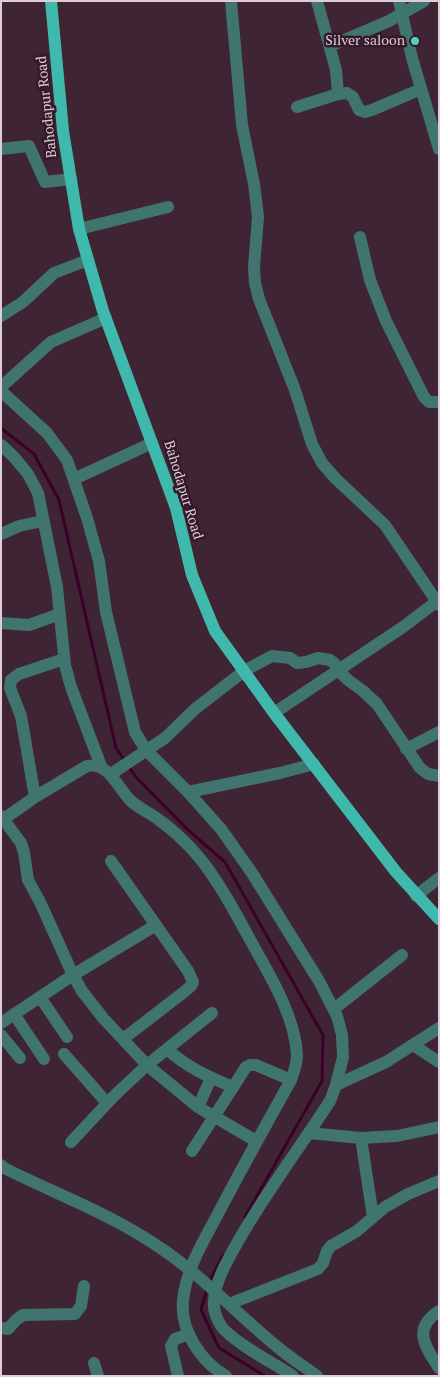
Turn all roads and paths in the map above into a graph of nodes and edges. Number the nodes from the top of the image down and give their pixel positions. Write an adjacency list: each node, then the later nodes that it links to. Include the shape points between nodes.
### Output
1 (51, 1): 12 (main road, Bahodapur Road, via 63,131)
2 (231, 1): 27 (street, via 242,125 258,217 254,267 260,299 312,444 322,463 385,525)
3 (317, 1): 6 (street)
4 (424, 1): 5 (street)
5 (400, 8): 6 (street); 7 (street)
6 (330, 46): 8 (street)
7 (421, 89): 8 (street, via 365,112 359,110 347,93); 11 (street)
8 (338, 94): 9 (street)
9 (297, 106)
10 (1, 149): 12 (street, via 28,146 45,182)
11 (439, 149)
12 (71, 179): 14 (main road, Bahodapur Road)
13 (168, 207): 14 (street)
14 (79, 229): 16 (main road, Bahodapur Road)
15 (360, 237): 21 (street, via 370,280 386,321 424,397 429,402)
16 (88, 260): 17 (street, via 54,274 23,302); 18 (main road, Bahodapur Road)
17 (1, 316)
18 (106, 318): 19 (street, via 51,342); 22 (main road, Bahodapur Road)
19 (1, 387)
20 (1, 391): 24 (street, via 47,433 67,460)
21 (439, 402)
22 (152, 443): 24 (street); 32 (main road, Bahodapur Road, via 176,508 192,576 216,631)
23 (1, 445): 25 (street, via 28,474 38,493)
24 (74, 479): 36 (street, via 99,560 106,612 127,705)
25 (43, 521): 26 (street); 28 (street)
26 (1, 534)
27 (437, 604): 31 (street)
28 (60, 614): 29 (street, via 29,625); 30 (street)
29 (1, 623)
30 (64, 659): 38 (street, via 71,687); 41 (street, via 19,674 11,680 10,688 21,716)
31 (338, 670): 32 (street, via 330,660 318,658 297,663 290,658 272,656); 33 (street); 35 (street, via 377,704)
32 (244, 671): 33 (main road, Bahodapur Road); 36 (street, via 195,709 165,738)
33 (274, 713): 37 (main road, Bahodapur Road)
34 (439, 732): 35 (street)
35 (406, 749): 39 (street, via 420,768)
36 (142, 753): 38 (street); 40 (street)
37 (314, 764): 40 (street); 45 (main road, Bahodapur Road)
38 (110, 770): 41 (street, via 87,766); 66 (street, via 127,797 186,844 219,885 277,990 288,1018 297,1056)
39 (439, 776)
40 (188, 792): 51 (street, via 221,829 252,873)
41 (35, 797): 42 (street)
42 (2, 819): 49 (street, via 21,843 28,880)
43 (110, 860): 47 (street)
44 (439, 878): 45 (street)
45 (416, 896): 46 (main road, Bahodapur Road)
46 (439, 919)
47 (156, 925): 49 (street); 57 (street, via 193,982)
48 (402, 955): 51 (street)
49 (73, 975): 50 (street); 57 (street)
50 (40, 997): 53 (street); 56 (street)
51 (334, 1008): 67 (street, via 342,1035 343,1057)
52 (212, 1013): 59 (street)
53 (5, 1019): 62 (street)
54 (439, 1028): 58 (street)
55 (1, 1035): 61 (street)
56 (67, 1037)
57 (123, 1039): 64 (street)
58 (413, 1046): 63 (street); 67 (street)
59 (167, 1049): 64 (street); 65 (street, via 198,1072)
60 (64, 1054): 69 (street)
61 (20, 1058)
62 (44, 1059)
63 (439, 1062)
64 (146, 1065): 69 (street); 70 (street)
65 (212, 1078): 68 (street); 70 (street)
66 (291, 1080): 68 (street, via 250,1065); 75 (street)
67 (336, 1085): 73 (street)
68 (233, 1087): 71 (street)
69 (107, 1103): 76 (street)
70 (198, 1107): 71 (street)
71 (215, 1117): 75 (street); 77 (street)
72 (439, 1127): 74 (street, via 397,1136)
73 (310, 1133): 74 (street); 83 (street, via 254,1214)
74 (361, 1138): 80 (street)
75 (256, 1141): 81 (street)
76 (71, 1142)
77 (192, 1151)
78 (2, 1167): 81 (street, via 112,1218)
79 (439, 1181): 80 (street, via 408,1194)
80 (373, 1216): 84 (street, via 331,1246 318,1269)
81 (192, 1270): 83 (street); 87 (street, via 183,1301 183,1320)
82 (84, 1286): 86 (street, via 76,1314 23,1315 8,1329)
83 (214, 1291): 84 (street); 93 (street, via 213,1302 222,1327 233,1338)
84 (229, 1304): 94 (street, via 281,1350)
85 (439, 1310): 89 (street, via 425,1324 423,1333 426,1348)
86 (1, 1328)
87 (189, 1334): 91 (street, via 175,1339 171,1346); 92 (street, via 208,1362)
88 (94, 1363): 90 (street)
89 (439, 1368)
90 (98, 1376)
91 (178, 1376)
92 (226, 1376)
93 (294, 1376)
94 (317, 1376)

